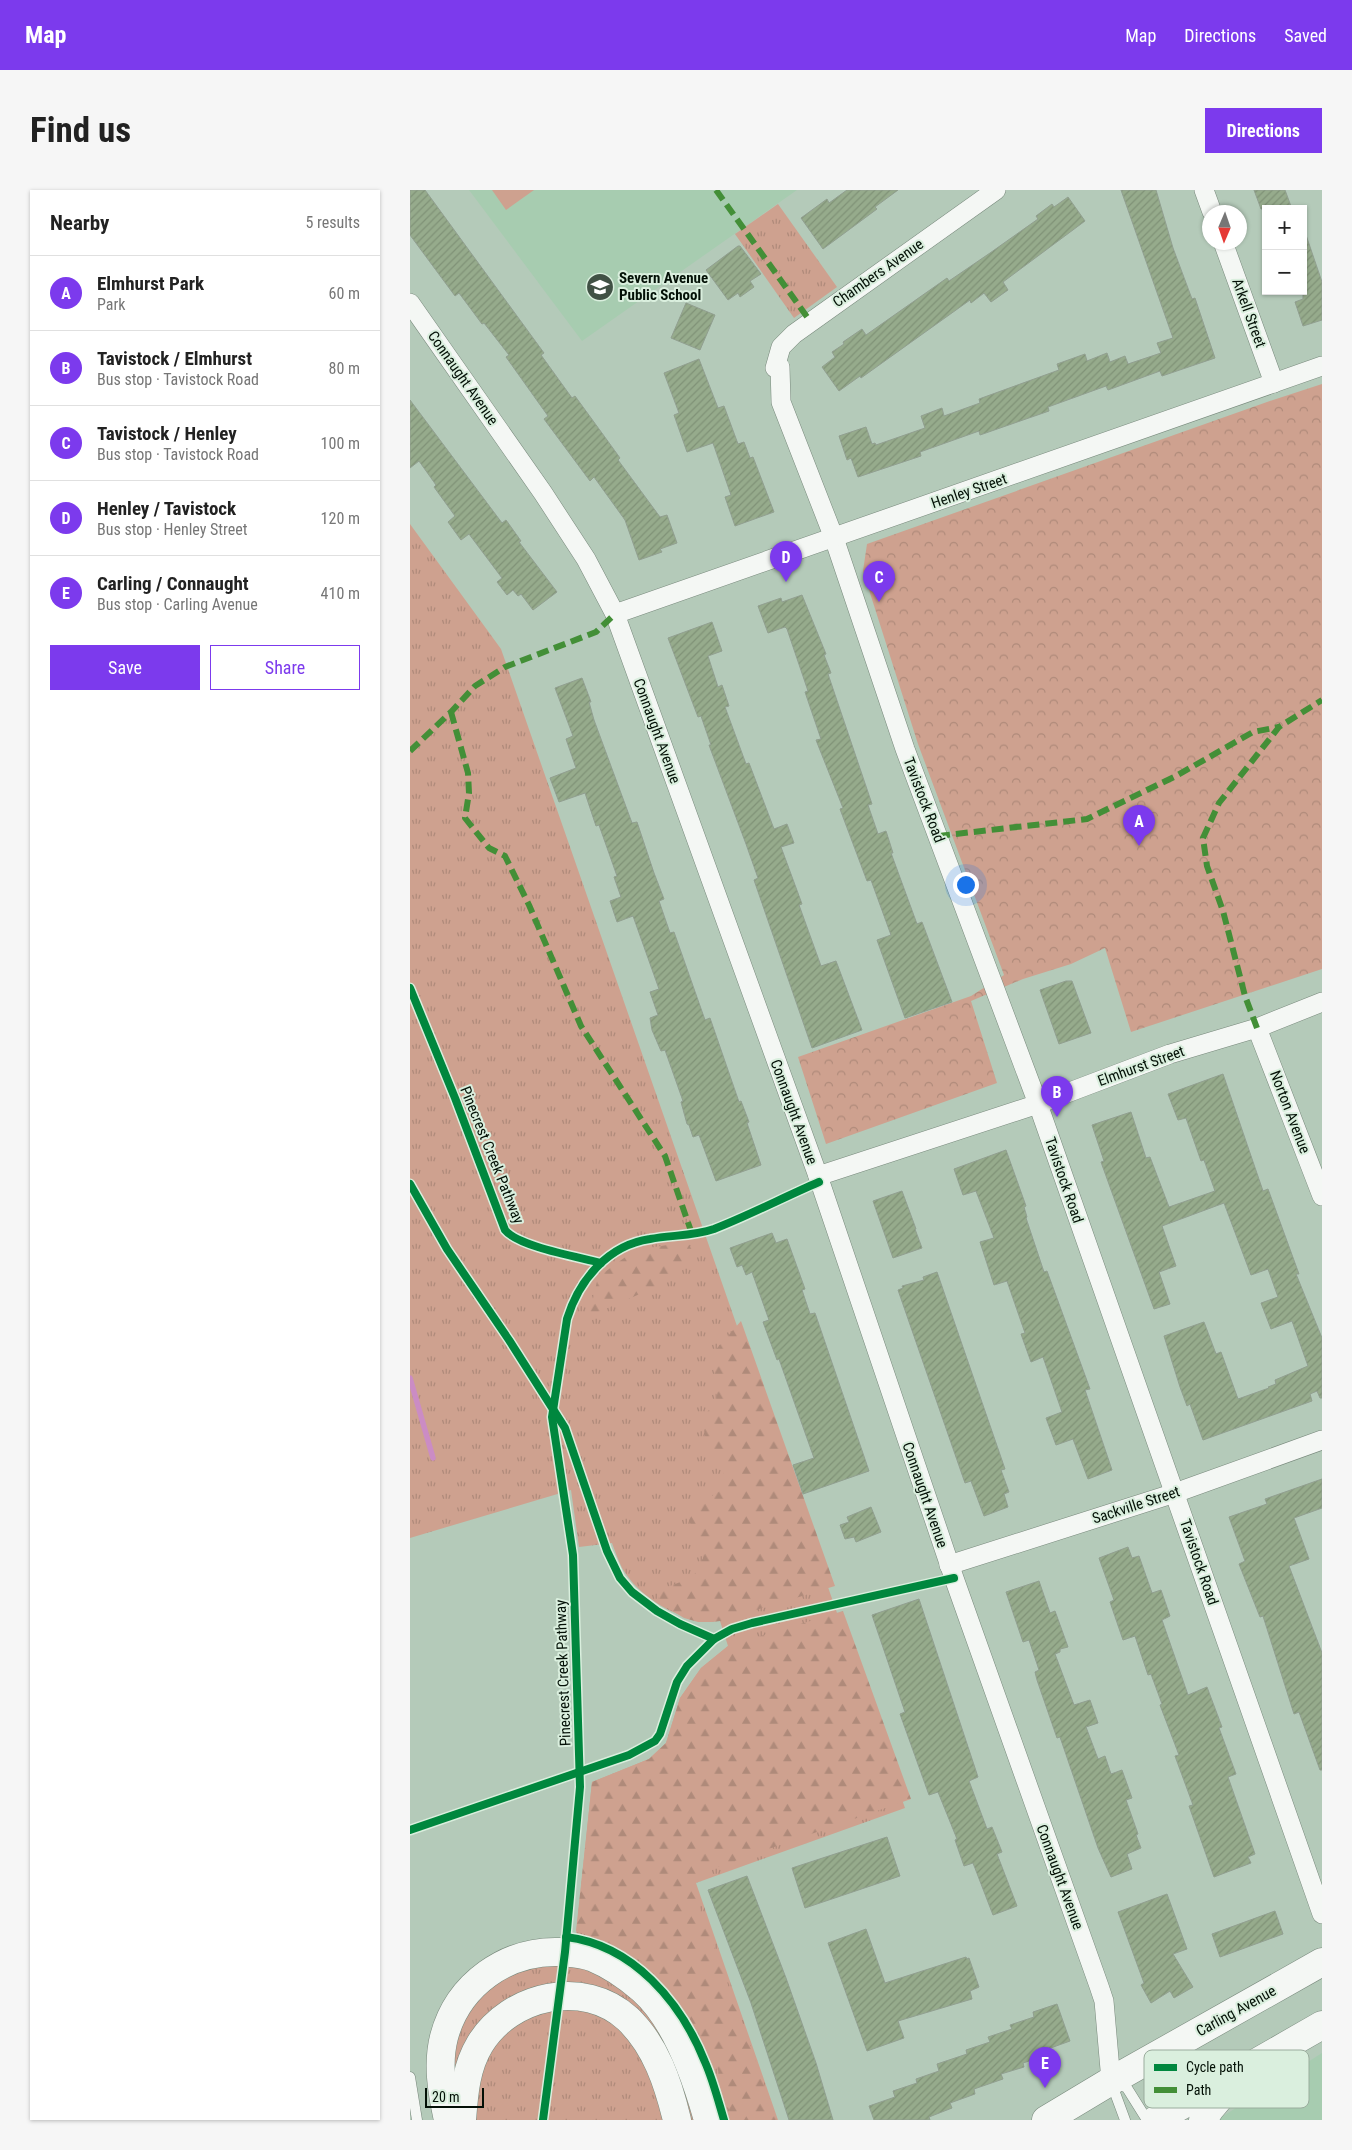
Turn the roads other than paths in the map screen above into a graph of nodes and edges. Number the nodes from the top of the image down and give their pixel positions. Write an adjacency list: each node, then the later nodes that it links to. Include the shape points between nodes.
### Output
1 (996, 190): 7 (street, Chambers Avenue, via 794,334 782,347)
2 (1204, 190): 3 (street)
3 (1209, 205)
4 (1226, 250): 8 (street, Arkell Street)
5 (410, 303): 10 (street, Connaught Avenue, via 543,493 586,560)
6 (1322, 366): 8 (street, Henley Street)
7 (775, 368): 9 (street, Tavistock Road, via 780,367 781,402)
8 (1274, 383): 9 (street, Henley Street)
9 (834, 538): 10 (street, Henley Street); 13 (street, Tavistock Road, via 905,749)
10 (615, 614): 14 (street, Connaught Avenue)
11 (1322, 1002): 12 (street, Elmhurst Street)
12 (1258, 1028): 13 (street, Elmhurst Street, via 1170,1054); 15 (street, Norton Avenue)
13 (1038, 1104): 14 (street, Elmhurst Street); 17 (street, Tavistock Road)
14 (818, 1176): 18 (street, Connaught Avenue)
15 (1322, 1196)
16 (1322, 1440): 17 (street, Sackville Street)
17 (1175, 1493): 18 (street, Sackville Street); 19 (street, Tavistock Road)
18 (949, 1565): 26 (street, Connaught Avenue, via 1104,2001)
19 (1322, 1914)
20 (1322, 1962): 22 (main road, Carling Avenue)
21 (1322, 2025): 23 (main road)
22 (1165, 2050)
23 (1278, 2050)
24 (1144, 2062): 26 (main road, Carling Avenue)
25 (410, 2077): 29 (lane)
26 (1111, 2080): 34 (main road, Carling Avenue); 35 (lane); 36 (lane, via 1127,2088)
27 (1177, 2108): 37 (main road)
28 (1211, 2108): 38 (main road)
29 (417, 2120)
30 (448, 2120): 33 (main road, via 441,2078 441,2053 444,2036 460,2001 472,1986 504,1964 548,1952 593,1957 642,1989 673,2031 699,2089)
31 (462, 2120): 32 (main road, via 466,2077 481,2042 508,2014 539,1999 560,1996 595,2000 627,2018 657,2059 671,2095)
32 (676, 2120)
33 (708, 2120)
34 (1046, 2120)
35 (1125, 2120)
36 (1147, 2120)
37 (1156, 2120)
38 (1203, 2120)

